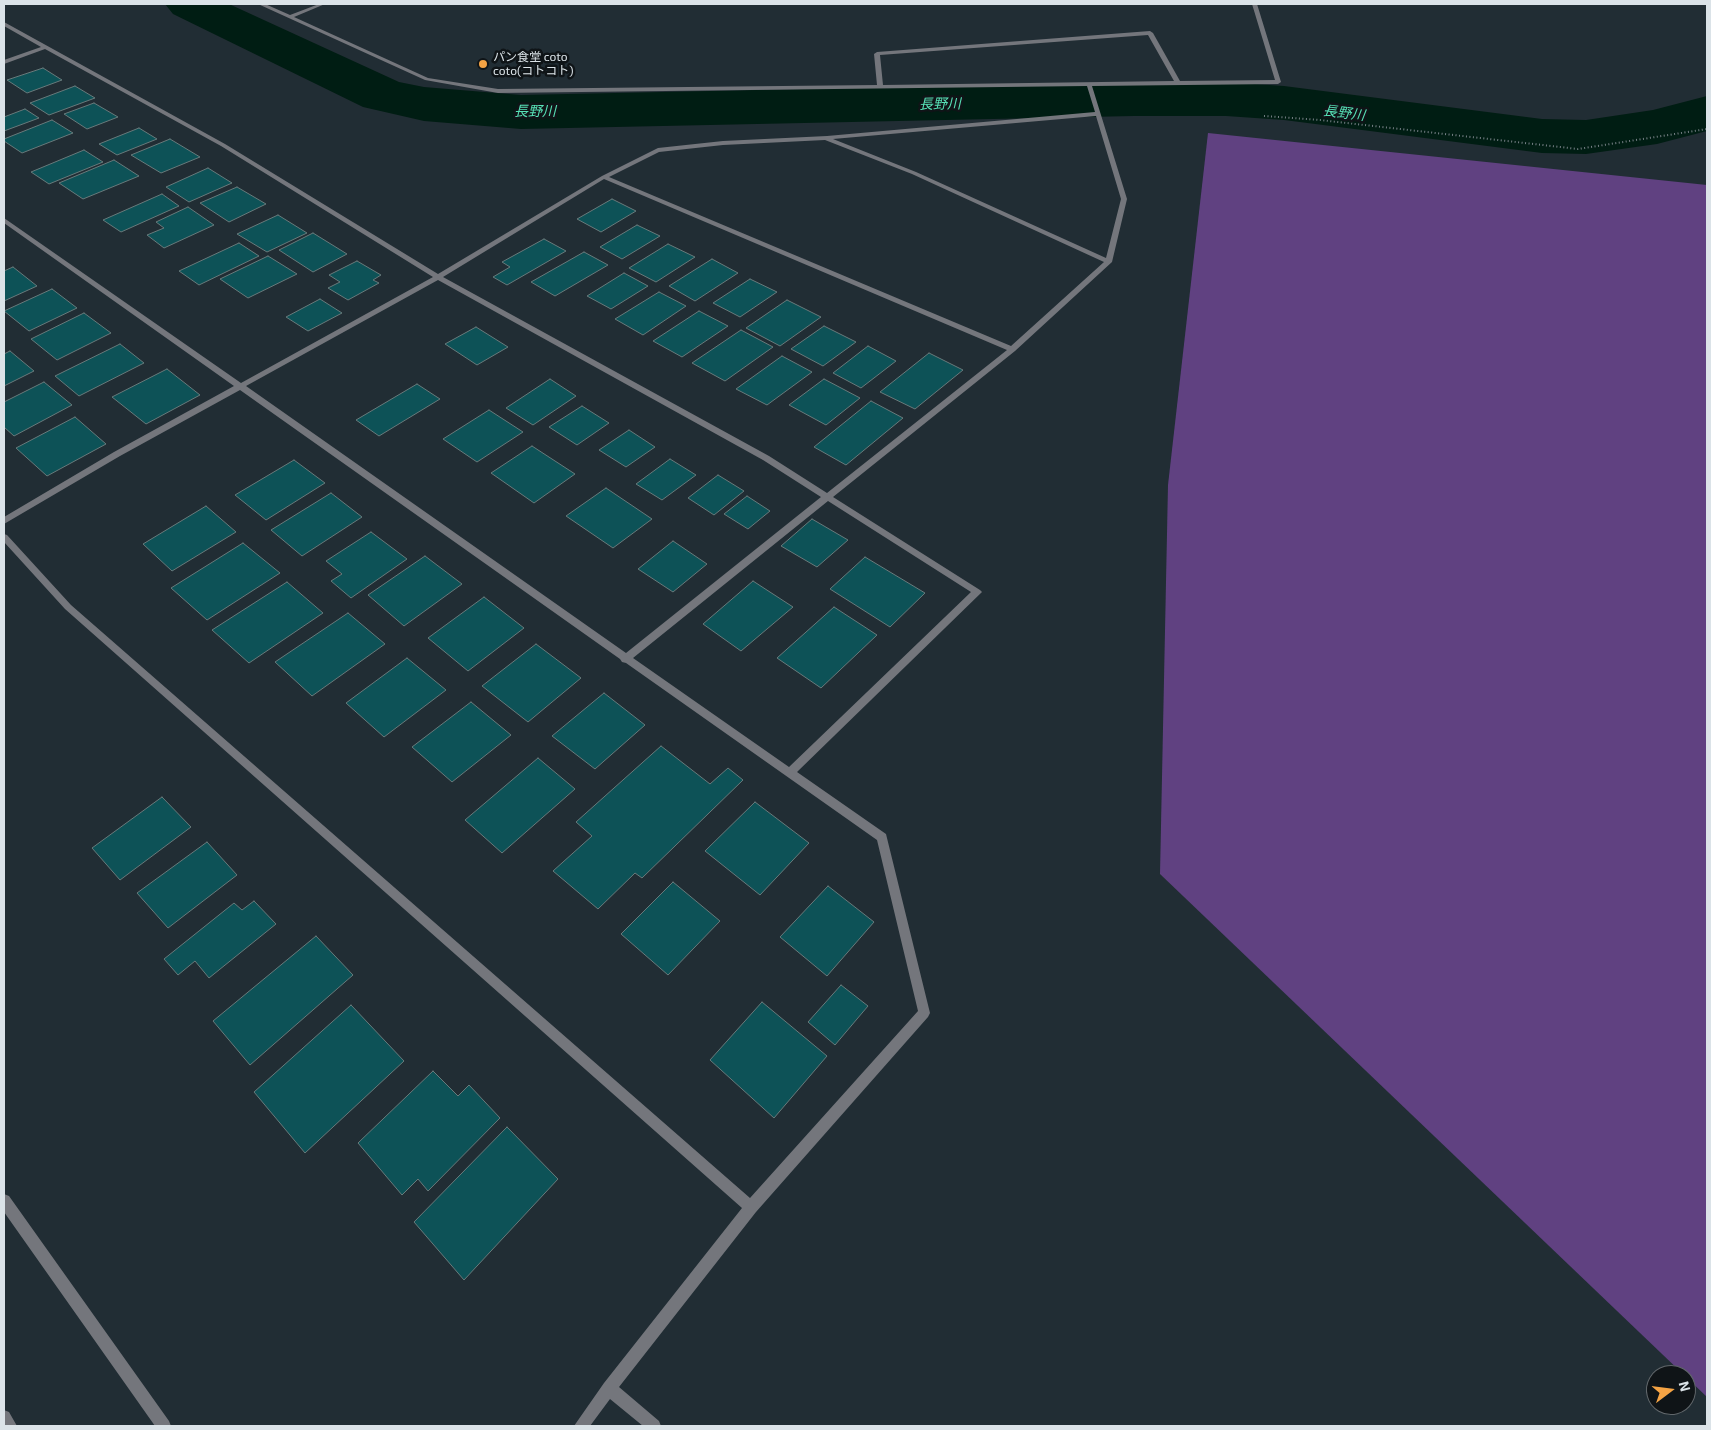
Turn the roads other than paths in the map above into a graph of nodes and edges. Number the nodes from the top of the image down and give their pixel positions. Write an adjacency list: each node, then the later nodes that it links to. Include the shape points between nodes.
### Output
1 (261, 4): 4 (street)
2 (324, 4): 4 (street)
3 (1255, 4): 8 (street, via 1278,82)
4 (289, 16): 10 (street, via 427,80 498,91)
5 (4, 24): 6 (street)
6 (46, 47): 7 (street); 16 (street, via 223,145)
7 (4, 62)
8 (1178, 83): 9 (street); 10 (street, via 1150,33 877,54)
9 (1089, 84): 10 (street); 11 (street)
10 (880, 86)
11 (1098, 114): 12 (street); 15 (street, via 1124,200)
12 (826, 138): 13 (street, via 658,150); 15 (street, via 914,173)
13 (604, 177): 16 (street); 17 (street)
14 (4, 220): 18 (street)
15 (1109, 262): 17 (street)
16 (438, 277): 18 (street); 19 (street, via 766,458)
17 (1012, 349): 19 (street)
18 (240, 388): 20 (street, via 117,454); 22 (street)
19 (826, 496): 22 (street); 23 (street, via 977,592)
20 (4, 521)
21 (4, 537): 25 (street, via 68,607)
22 (625, 659): 23 (street)
23 (790, 774): 25 (street, via 882,838 924,1013)
24 (4, 1201): 29 (street)
25 (751, 1207): 26 (street)
26 (609, 1388): 30 (street); 31 (street)
27 (4, 1417): 28 (street)
28 (10, 1426)
29 (164, 1426)
30 (581, 1426)
31 (654, 1426)

